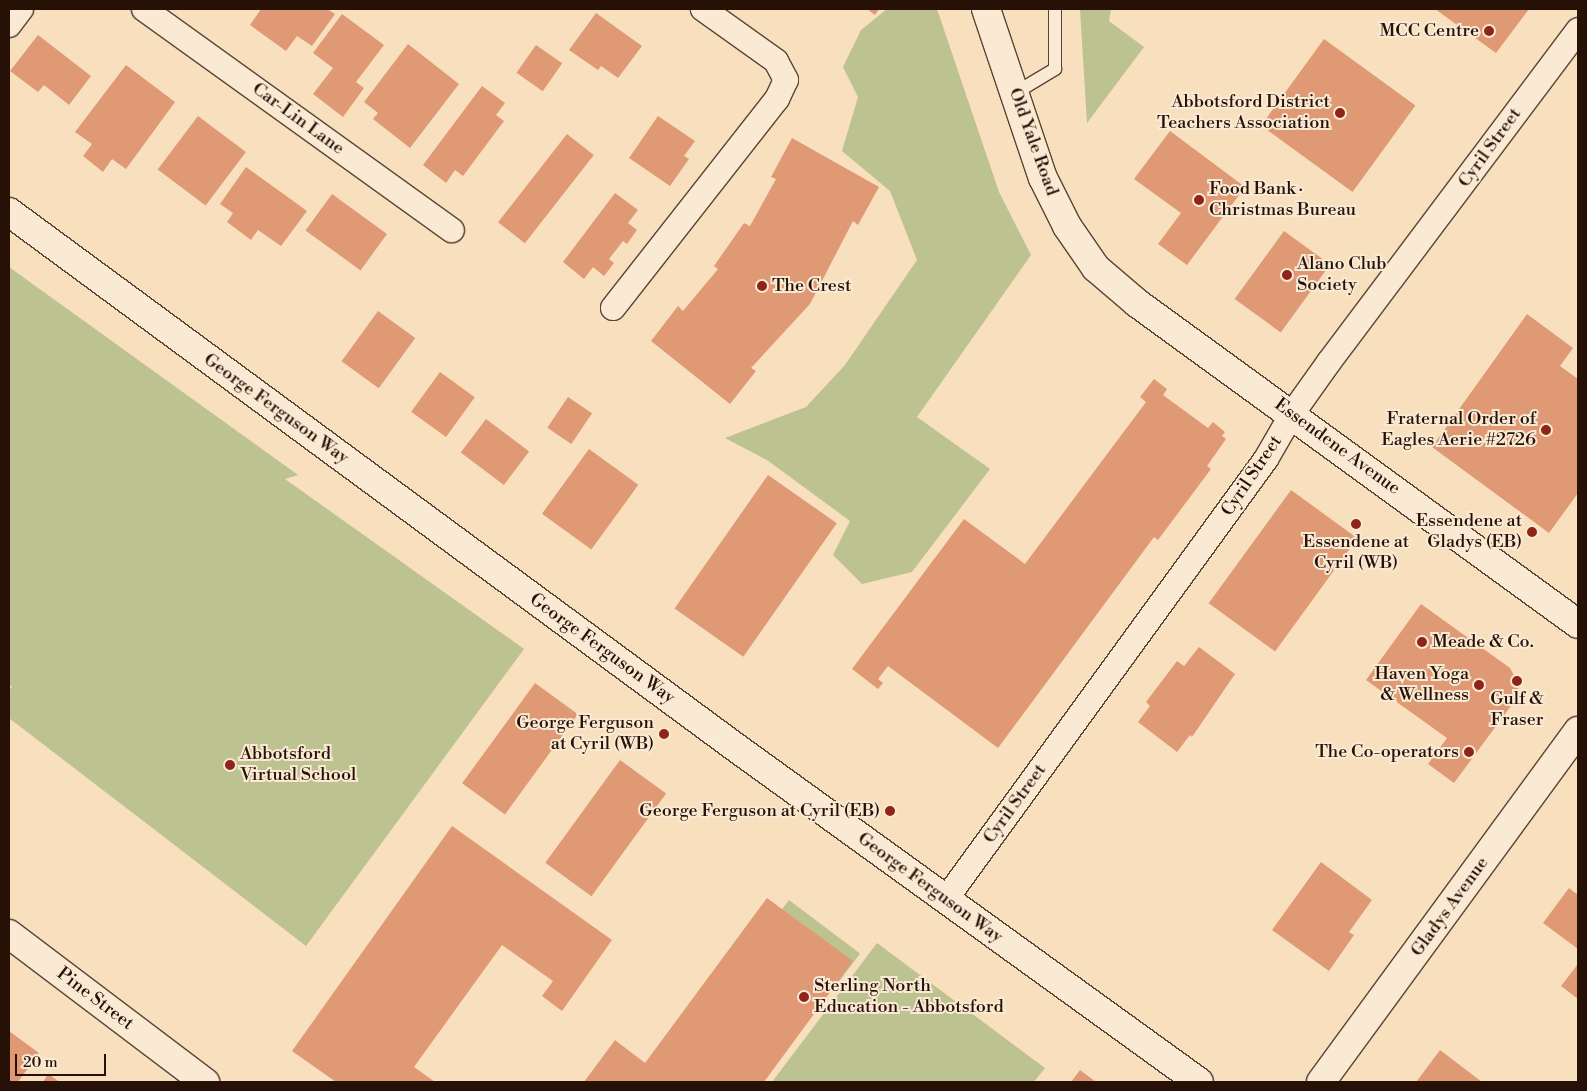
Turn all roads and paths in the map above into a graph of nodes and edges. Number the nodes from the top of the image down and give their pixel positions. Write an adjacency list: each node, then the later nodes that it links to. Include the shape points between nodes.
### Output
1 (21, 9): 6 (street)
2 (144, 9): 10 (street, Car-Lin Lane)
3 (703, 9): 12 (street, via 776,61 786,80 777,99)
4 (986, 9): 8 (main road, Old Yale Road)
5 (1055, 9): 8 (lane, via 1055,69)
6 (9, 26)
7 (1578, 30): 13 (street, Cyril Street)
8 (1015, 93): 11 (main road, Old Yale Road, via 1043,178 1067,226)
9 (9, 212): 16 (main road, George Ferguson Way)
10 (452, 230)
11 (1096, 268): 13 (main road, Essendene Avenue, via 1136,303)
12 (613, 308)
13 (1292, 414): 14 (main road, Essendene Avenue); 16 (street, Cyril Street, via 1266,459)
14 (1578, 624)
15 (1578, 731): 20 (main road, Gladys Avenue)
16 (946, 899): 19 (main road, George Ferguson Way)
17 (9, 934): 18 (main road, Pine Street)
18 (205, 1082)
19 (1199, 1082)
20 (1321, 1082)

